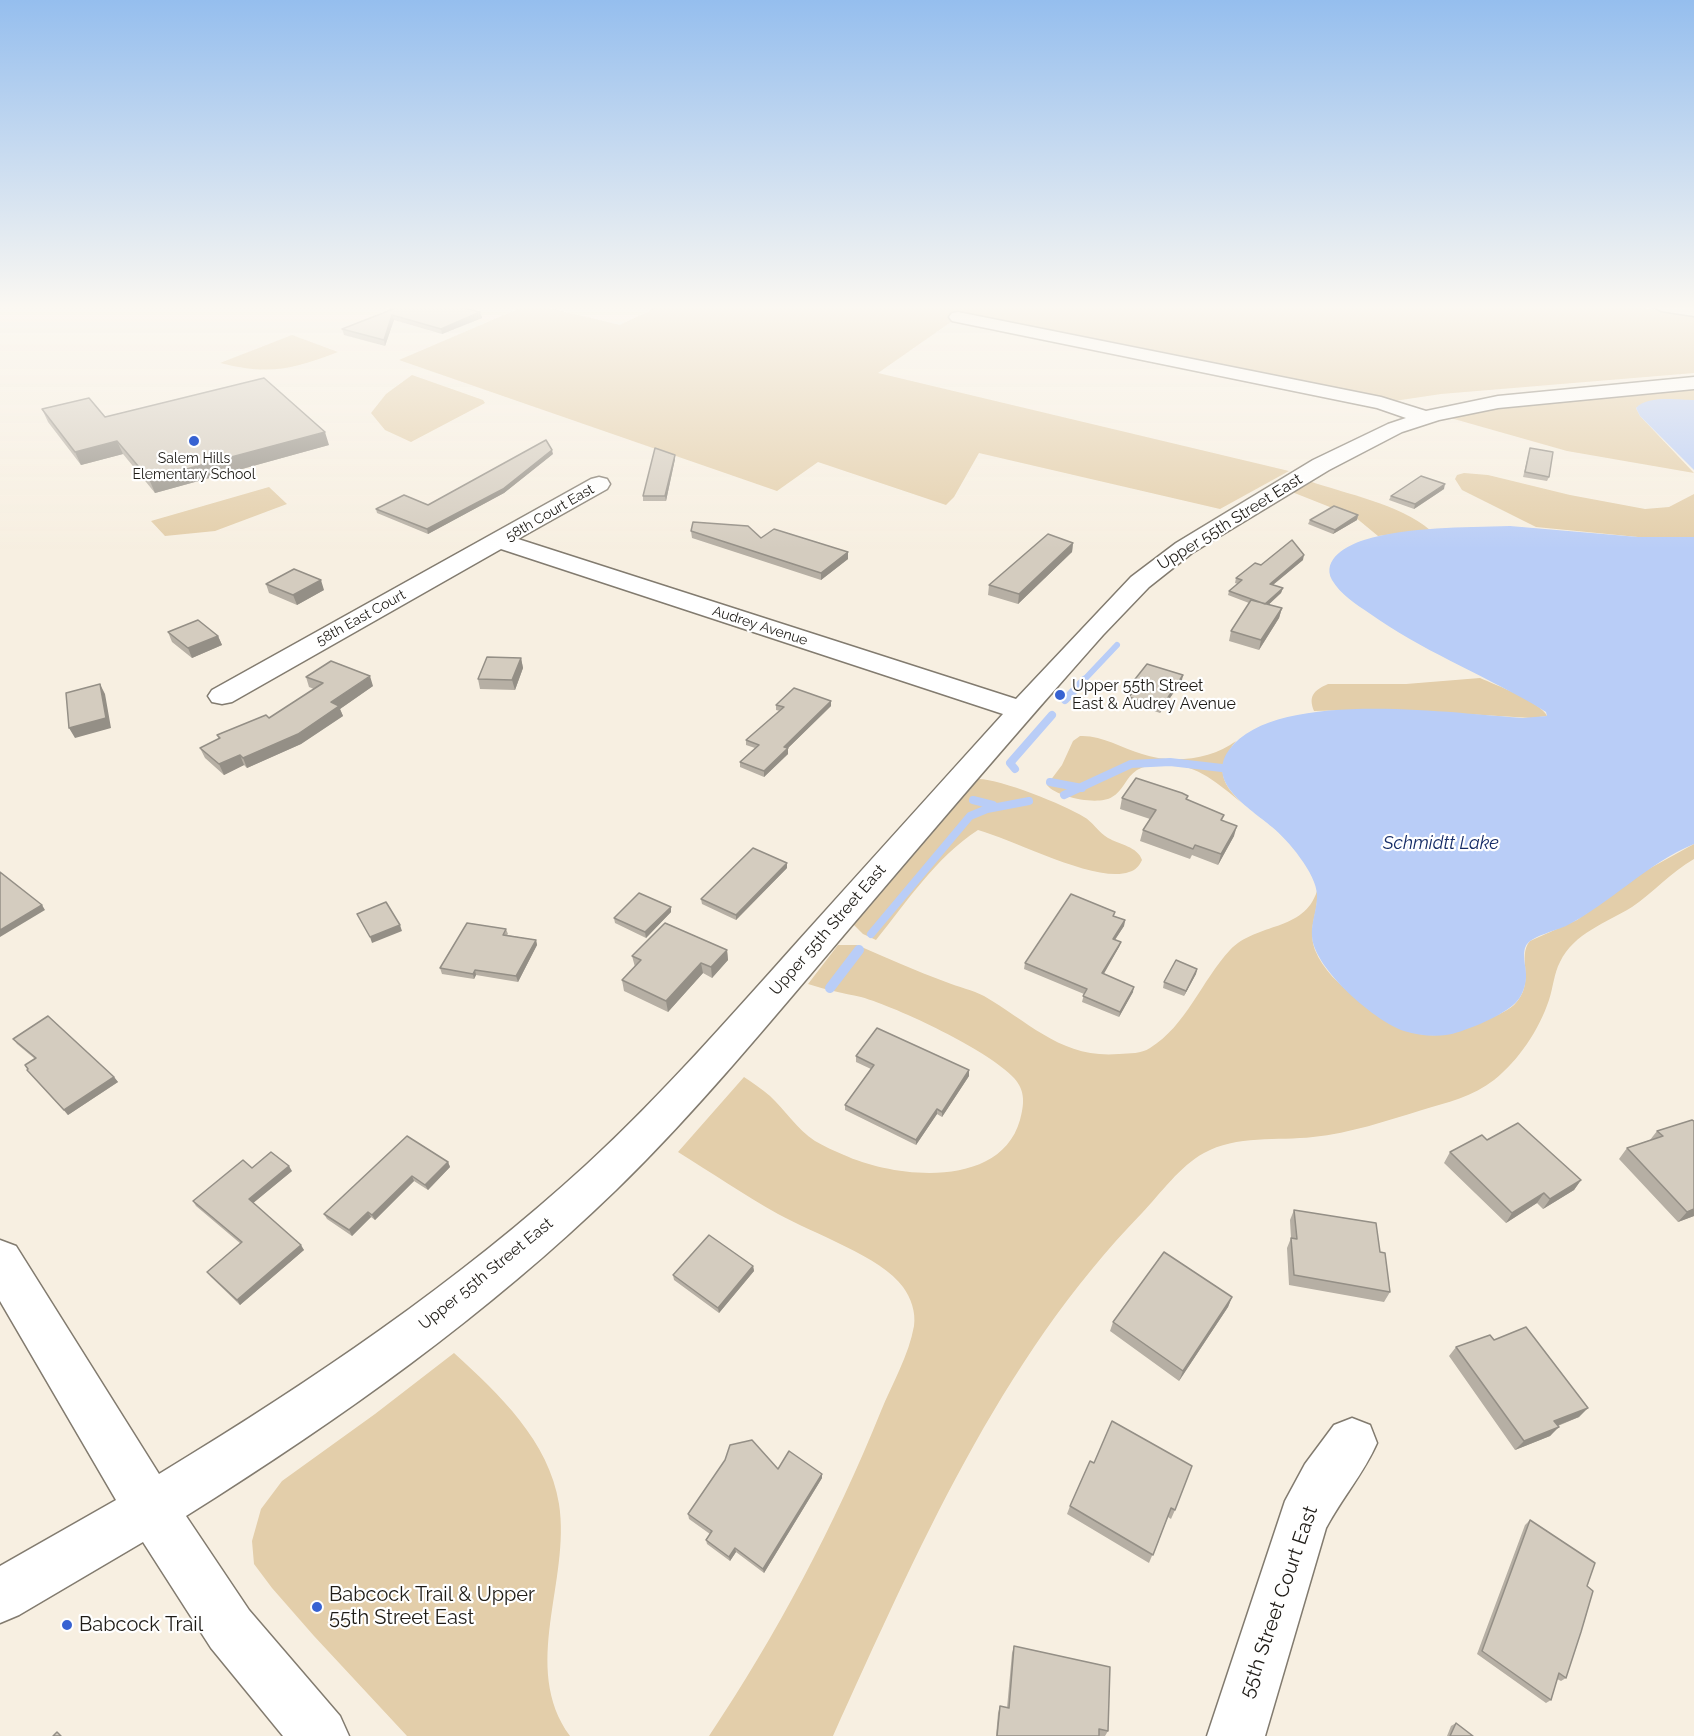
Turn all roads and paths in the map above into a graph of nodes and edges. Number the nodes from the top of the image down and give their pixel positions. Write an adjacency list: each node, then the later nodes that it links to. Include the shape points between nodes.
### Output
1 (1302, 387): 3 (street, via 1381,403)
2 (1643, 387): 3 (street, Upper 55th Street East, via 1520,399)
3 (1425, 417): 7 (street, Upper 55th Street East, via 1376,436 1321,465 1165,561 1113,608)
4 (599, 484): 5 (street, 58th Court East)
5 (501, 541): 6 (street, 58th East Court); 7 (street, Audrey Avenue)
6 (222, 696)
7 (1020, 710): 10 (street, Upper 55th Street East, via 690,1088 600,1178 493,1271 383,1356 286,1424)
8 (0, 1260): 10 (street)
9 (1352, 1443): 13 (street, 55th Street Court East, via 1323,1482 1303,1519)
10 (150, 1508): 11 (street, Upper 55th Street East); 12 (street, via 230,1629)
11 (0, 1596)
12 (320, 1736)
13 (1236, 1736)

